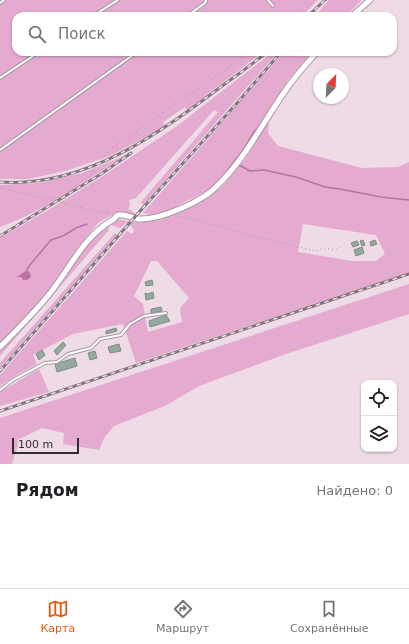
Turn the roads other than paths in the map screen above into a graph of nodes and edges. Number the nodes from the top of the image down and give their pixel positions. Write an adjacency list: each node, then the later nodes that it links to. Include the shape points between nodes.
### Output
1 (4, 0): 6 (lane)
2 (118, 0): 8 (lane)
3 (206, 0): 9 (lane)
4 (268, 0): 7 (lane)
5 (370, 0): 10 (street)
6 (0, 3)
7 (273, 6)
8 (100, 12)
9 (193, 12)
10 (356, 12)
11 (33, 56): 14 (lane)
12 (131, 56): 15 (lane)
13 (314, 56): 17 (street, via 282,95 242,157 216,187 185,207 168,213 138,219 118,215 88,240 51,292)
14 (0, 78)
15 (0, 150)
16 (166, 313): 18 (lane, via 144,316 130,324 121,335 100,339 91,348 68,354 57,362 45,363)
17 (0, 347)
18 (0, 390)

